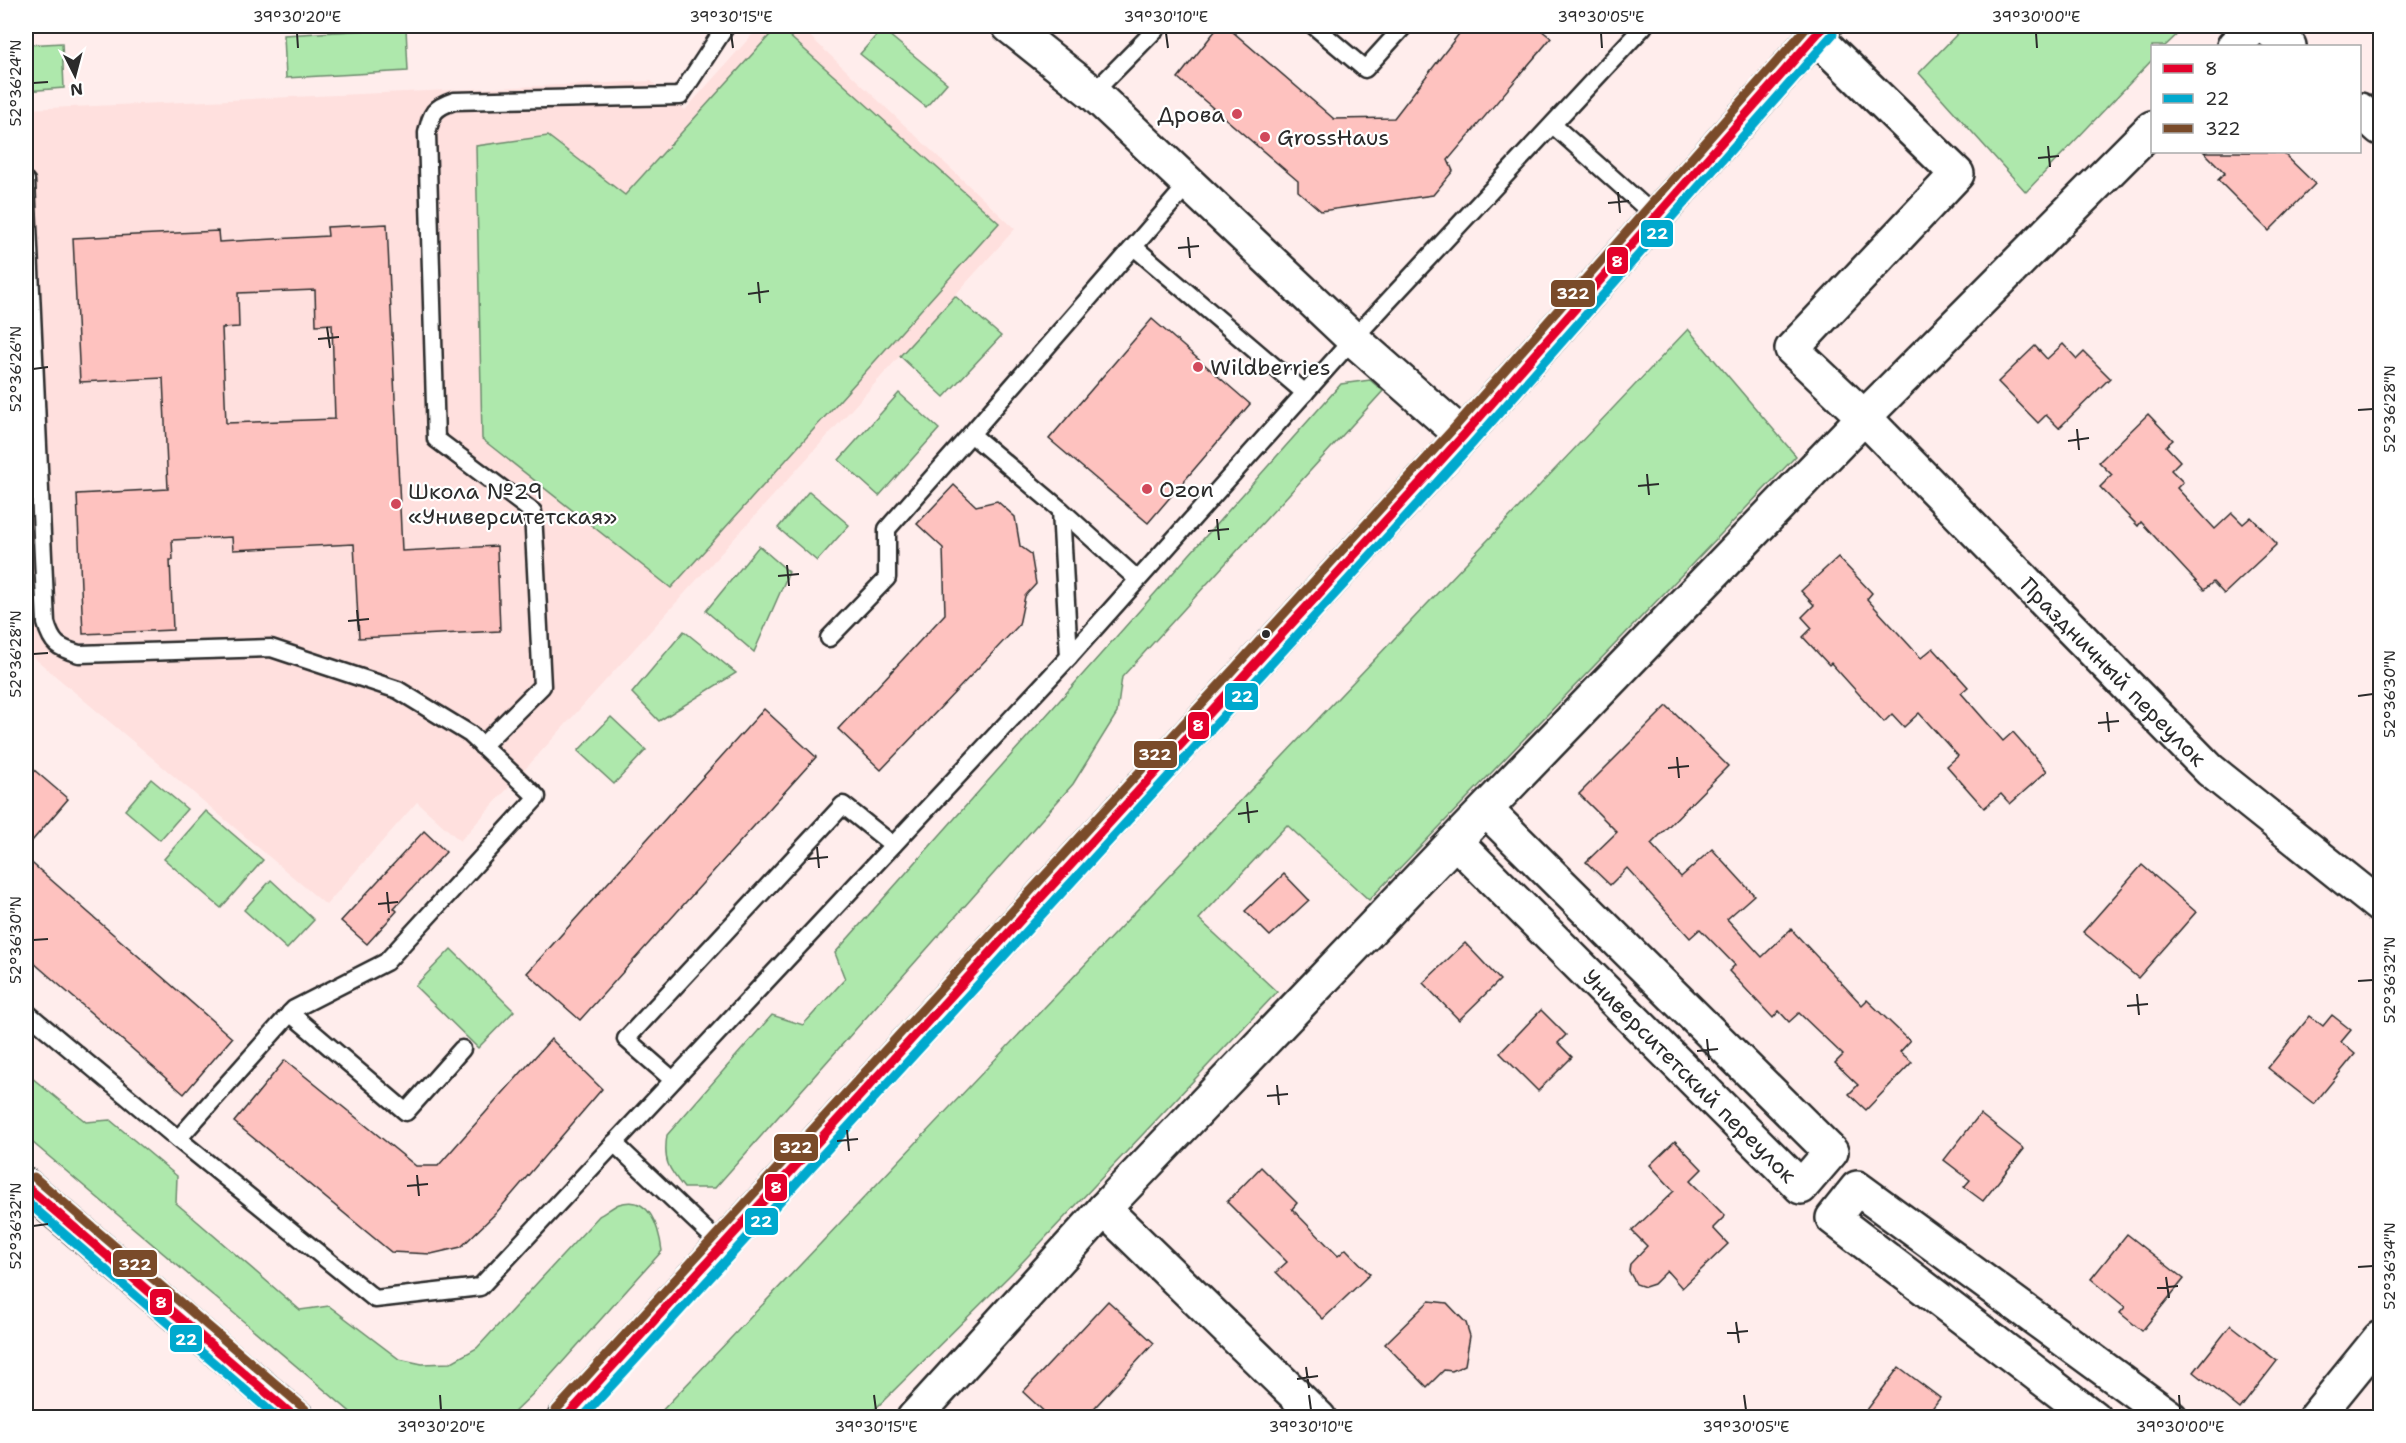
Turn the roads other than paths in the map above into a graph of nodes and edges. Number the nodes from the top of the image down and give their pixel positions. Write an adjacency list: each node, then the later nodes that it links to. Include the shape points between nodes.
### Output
1 (726, 26): 30 (lane, via 680,96 454,101 432,113 427,134 436,440 533,512 542,686)
2 (1009, 26): 12 (street)
3 (1159, 26): 12 (lane)
4 (1314, 26): 5 (lane, via 1365,69)
5 (1404, 26)
6 (1644, 26): 14 (lane)
7 (2255, 26): 10 (street)
8 (2265, 26): 11 (street)
9 (1819, 31): 19 (street); 23 (street, Праздничный переулок, via 1957,174 1792,349)
10 (2235, 45)
11 (2288, 45)
12 (1093, 93): 18 (street)
13 (2361, 111): 15 (street)
14 (1553, 124): 19 (lane); 21 (lane)
15 (2380, 128)
16 (2151, 129): 23 (street)
17 (26, 181): 30 (lane, via 46,623 51,639 79,654 271,648 398,690 470,734)
18 (1189, 183): 20 (lane); 21 (street)
19 (1656, 217): 25 (street)
20 (1134, 247): 22 (lane); 24 (lane)
21 (1353, 339): 22 (lane); 25 (street)
22 (1305, 393): 27 (lane)
23 (1864, 417): 31 (street); 34 (street, Праздничный переулок, via 2210,770)
24 (971, 434): 26 (lane); 28 (lane, via 887,529 887,578)
25 (1463, 436): 43 (street)
26 (1061, 510): 27 (lane); 29 (lane)
27 (1137, 579): 29 (lane)
28 (829, 638)
29 (1068, 657): 33 (lane)
30 (482, 746): 36 (lane, via 537,798 386,962)
31 (1486, 810): 32 (street); 32 (street, Университетский переулок, via 1832,1152 1801,1187)
32 (1455, 841): 42 (street)
33 (893, 845): 38 (lane); 38 (lane, via 843,805 626,1039)
34 (2380, 906)
35 (26, 1012): 39 (lane)
36 (290, 1013): 37 (lane, via 406,1112); 39 (lane)
37 (462, 1049)
38 (673, 1080): 40 (lane)
39 (178, 1139): 40 (lane, via 375,1299 480,1287)
40 (614, 1143): 43 (lane)
41 (26, 1186): 45 (street)
42 (1104, 1209): 47 (street); 48 (street)
43 (721, 1245): 46 (street)
44 (2380, 1338): 51 (street)
45 (297, 1418)
46 (565, 1418)
47 (914, 1418)
48 (1319, 1418)
49 (2094, 1418): 50 (street, via 1833,1218 1857,1188)
50 (2171, 1418)
51 (2315, 1418)

